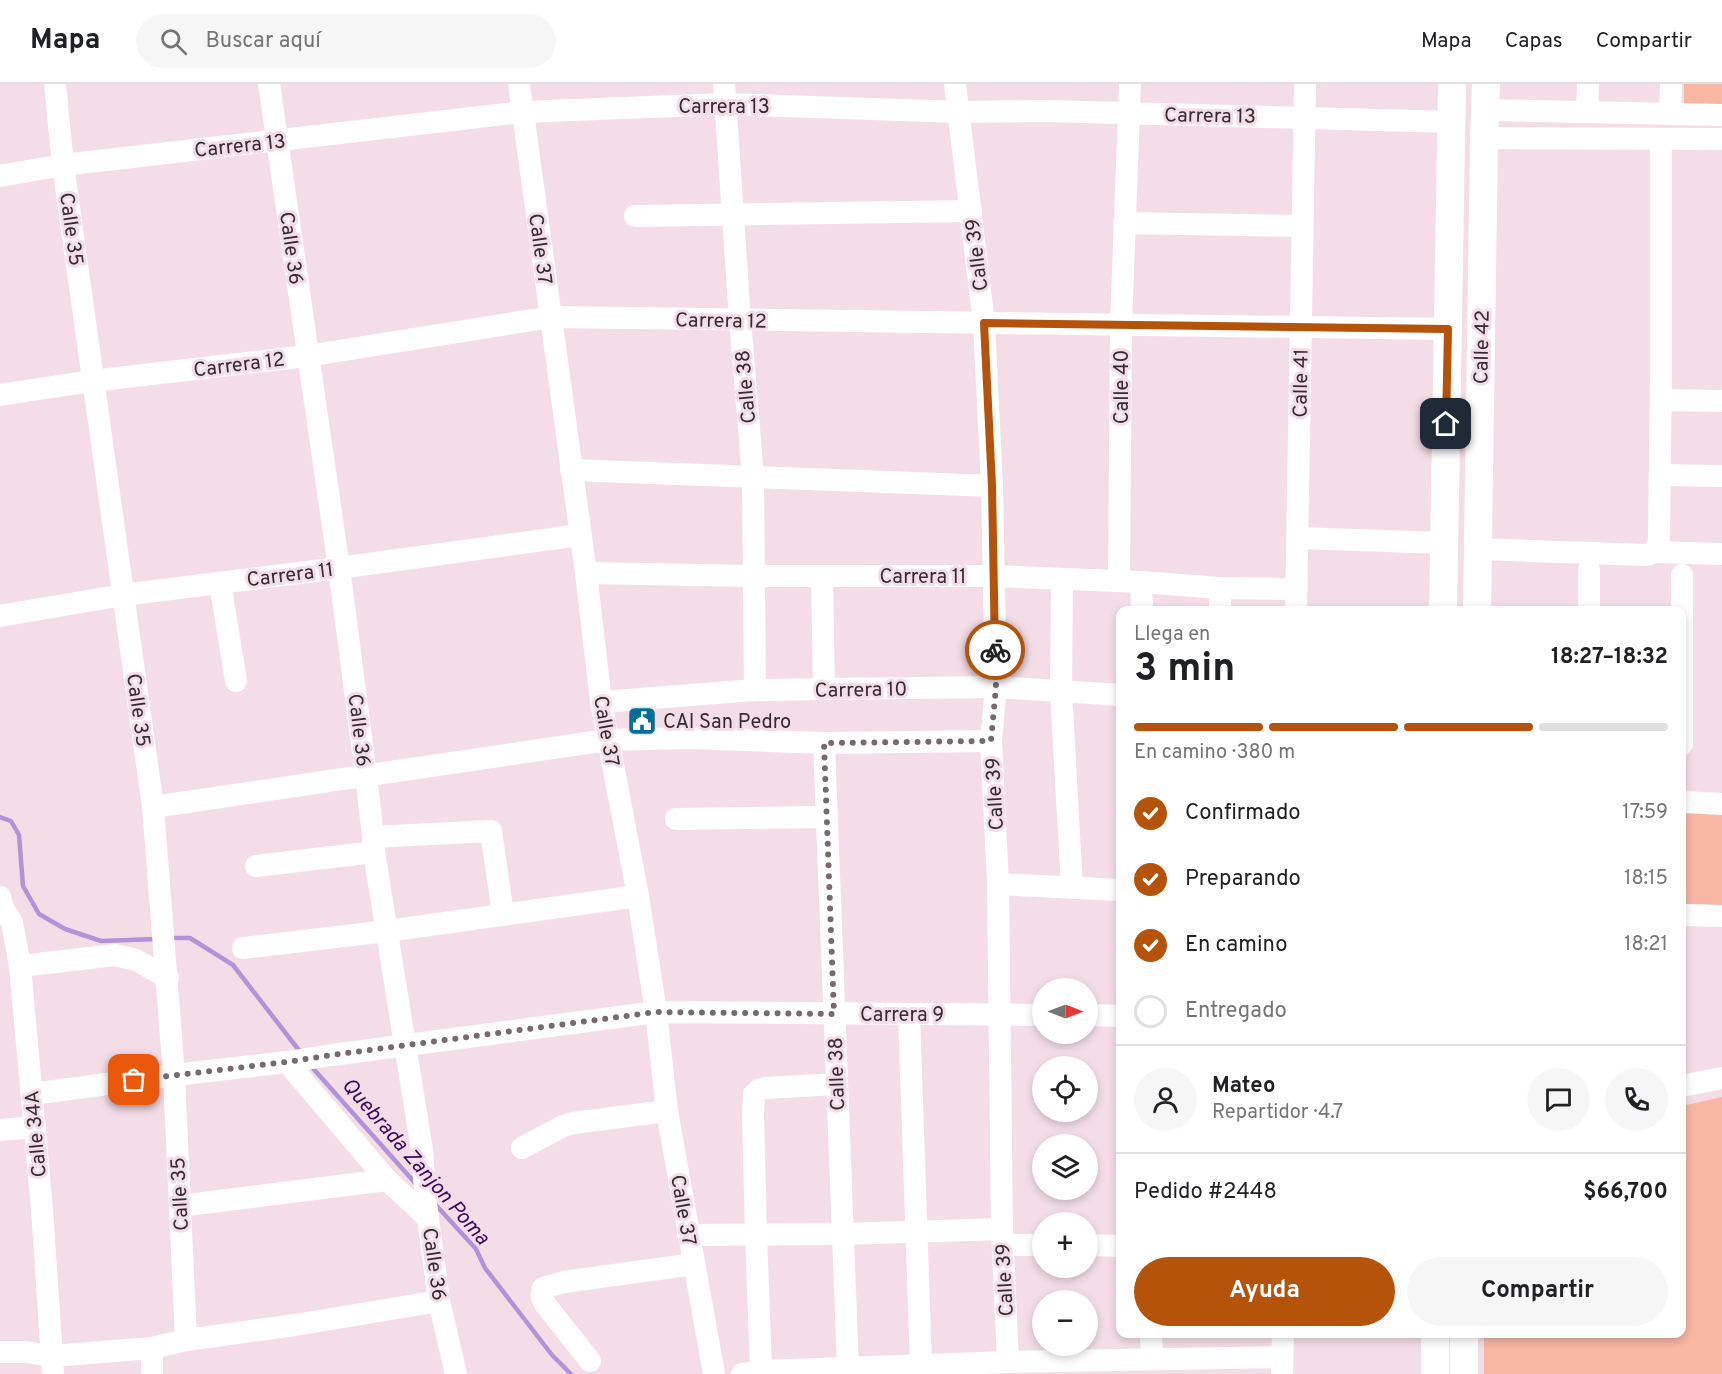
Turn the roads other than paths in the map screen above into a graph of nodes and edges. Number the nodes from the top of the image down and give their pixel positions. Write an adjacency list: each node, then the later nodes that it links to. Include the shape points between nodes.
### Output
1 (55, 84): 23 (street, Calle 35)
2 (269, 84): 22 (street, Calle 36)
3 (519, 84): 12 (street, Calle 37)
4 (955, 84): 13 (street, Calle 39)
5 (1130, 84): 15 (street, Calle 40)
6 (1305, 84): 18 (street, Calle 41)
7 (1452, 84): 19 (main road, Calle 42)
8 (1588, 84): 14 (street)
9 (1671, 84): 16 (street)
10 (725, 94): 12 (street, Carrera 13); 13 (street, Carrera 13); 26 (street, Calle 38)
11 (1485, 111): 14 (street); 20 (street); 50 (main road, Calle 42)
12 (523, 112): 22 (street, Carrera 13); 30 (street, Calle 37)
13 (959, 112): 15 (street, Carrera 13); 25 (street, Calle 39)
14 (1587, 112): 16 (street)
15 (1129, 113): 18 (street, Carrera 13); 28 (street, Calle 40)
16 (1670, 113): 17 (street)
17 (1722, 115)
18 (1305, 117): 19 (street, Carrera 13); 29 (street, Calle 41)
19 (1451, 122): 35 (main road, Calle 42)
20 (1661, 139): 21 (street); 39 (street)
21 (1722, 139)
22 (277, 141): 23 (street, Carrera 13); 36 (street, Calle 36)
23 (63, 165): 24 (street, Carrera 13); 37 (street, Calle 35)
24 (0, 176)
25 (971, 211): 26 (street); 32 (street, Calle 39)
26 (733, 214): 27 (street); 31 (street, Calle 38)
27 (635, 216)
28 (1124, 223): 29 (street); 33 (street, Calle 40)
29 (1302, 226): 34 (street, Calle 41)
30 (551, 317): 31 (street, Carrera 12); 36 (street, Carrera 12); 41 (street, Calle 37)
31 (740, 320): 32 (street, Carrera 12); 44 (street, Calle 38)
32 (984, 323): 33 (street, Carrera 12); 45 (street, Calle 39)
33 (1121, 325): 34 (street, Carrera 12); 60 (street, Calle 40)
34 (1301, 327): 35 (street, Carrera 12); 47 (street, Calle 41)
35 (1448, 329): 48 (main road, Calle 42)
36 (307, 356): 37 (street, Carrera 12); 52 (street, Calle 36)
37 (92, 381): 38 (street, Carrera 12); 63 (street, Calle 35)
38 (0, 395)
39 (1661, 400): 40 (street); 42 (street)
40 (1722, 401)
41 (571, 470): 44 (street); 46 (street, Calle 37)
42 (1660, 475): 43 (street); 49 (street)
43 (1722, 476)
44 (753, 477): 45 (street); 56 (street, Calle 38)
45 (992, 486): 58 (street, Calle 39)
46 (580, 535): 52 (street, Carrera 11); 54 (street, Calle 37)
47 (1297, 538): 48 (street); 64 (street, Calle 41)
48 (1444, 543): 67 (main road, Calle 42)
49 (1657, 544): 50 (street, via 1645,555); 51 (street)
50 (1478, 549): 68 (main road, Calle 42)
51 (1722, 554)
52 (339, 568): 61 (street, Carrera 11); 82 (street, Calle 36)
53 (1589, 570): 69 (street)
54 (586, 573): 56 (street, Carrera 11); 78 (street, Calle 37)
55 (1682, 575): 70 (street)
56 (754, 576): 57 (street, Carrera 11); 75 (street, Calle 38)
57 (822, 576): 58 (street, Carrera 11); 74 (street)
58 (993, 576): 59 (street, Carrera 11); 73 (street, Calle 39)
59 (1062, 580): 60 (street, Carrera 11); 76 (street)
60 (1130, 582): 62 (street, Carrera 11); 65 (street, Calle 40)
61 (220, 583): 63 (street, Carrera 11); 72 (street)
62 (1220, 588): 64 (street, Carrera 11); 66 (street)
63 (123, 595): 71 (street, Carrera 11); 85 (street, Calle 35)
64 (1296, 600)
65 (1140, 606)
66 (1220, 606)
67 (1443, 606)
68 (1477, 606)
69 (1589, 606)
70 (1682, 606)
71 (0, 616)
72 (236, 681)
73 (996, 687): 74 (street, Carrera 10); 76 (street, Carrera 10); 80 (street, Calle 39)
74 (824, 689): 75 (street, Carrera 10)
75 (755, 690): 78 (street, Carrera 10)
76 (1060, 691): 77 (street, Carrera 10); 91 (street)
77 (1116, 695)
78 (601, 702): 79 (street, Calle 37)
79 (607, 740): 81 (street, via 690,738); 82 (street); 93 (street, Calle 37)
80 (991, 741): 81 (street); 90 (street, Calle 39)
81 (824, 743): 86 (street, Calle 38)
82 (366, 775): 85 (street); 88 (street, Calle 36)
83 (1686, 802): 84 (street)
84 (1722, 804)
85 (153, 807): 101 (street, Calle 35)
86 (826, 817): 87 (street); 103 (street, Calle 38)
87 (676, 819)
88 (373, 844): 89 (street); 95 (street, via 491,831); 98 (street, Calle 36)
89 (256, 866)
90 (998, 884): 91 (street); 105 (street, Calle 39)
91 (1072, 888): 92 (street)
92 (1116, 890)
93 (638, 896): 95 (street); 102 (street, Calle 37)
94 (1, 904): 100 (street, Calle 34A, via 12,923)
95 (503, 914): 98 (street)
96 (1686, 915): 97 (street)
97 (1722, 916)
98 (387, 931): 99 (street); 109 (street, Calle 36)
99 (243, 948)
100 (20, 966): 101 (street, via 115,955 136,960); 115 (street, Calle 34A)
101 (168, 978): 111 (street, Calle 35)
102 (656, 1012): 103 (street, Carrera 9); 109 (street, Carrera 9); 116 (street, Calle 37)
103 (834, 1014): 104 (street, Carrera 9); 113 (street, Calle 38)
104 (909, 1014): 105 (street, Carrera 9); 123 (street)
105 (998, 1015): 106 (street, Carrera 9); 127 (street, Calle 39)
106 (1032, 1015)
107 (1098, 1016): 108 (street)
108 (1116, 1016)
109 (405, 1046): 110 (street, Carrera 9); 122 (street, Calle 36, via 422,1150)
110 (293, 1061): 111 (street, Carrera 9); 120 (street)
111 (174, 1075): 115 (street, Carrera 9); 121 (street, Calle 35)
112 (1722, 1078): 114 (street)
113 (836, 1084): 125 (street, via 765,1088 754,1094); 126 (street, Calle 38)
114 (1686, 1085)
115 (32, 1094): 117 (street, Calle 34A)
116 (667, 1111): 119 (street, via 573,1123); 124 (street, Calle 37)
117 (35, 1127): 118 (street); 143 (street, Calle 34A)
118 (0, 1130)
119 (522, 1148)
120 (387, 1180): 121 (street); 122 (street)
121 (180, 1206): 137 (street, Calle 35)
122 (427, 1211): 132 (street, Calle 36)
123 (916, 1231): 126 (street); 127 (street); 144 (street)
124 (688, 1234): 125 (street); 131 (street, Calle 37)
125 (756, 1234): 126 (street); 151 (street)
126 (842, 1234): 146 (street, Calle 38)
127 (1002, 1237): 128 (street); 142 (street, Calle 39)
128 (1032, 1243)
129 (1098, 1245): 130 (street)
130 (1116, 1246)
131 (694, 1264): 141 (street, via 543,1288 545,1304); 154 (street, Calle 37)
132 (439, 1301): 137 (street); 153 (street, Calle 36)
133 (1151, 1338): 140 (street)
134 (1283, 1338): 145 (street)
135 (1435, 1338): 155 (main road)
136 (1464, 1338): 156 (main road)
137 (186, 1340): 138 (street)
138 (152, 1348): 143 (street); 152 (street)
139 (0, 1352): 143 (street, via 26,1352)
140 (1152, 1359): 145 (street); 147 (street)
141 (590, 1361)
142 (1008, 1362): 147 (street); 148 (street)
143 (53, 1365)
144 (921, 1365): 148 (street); 149 (street)
145 (1282, 1366)
146 (848, 1368): 149 (street); 150 (street)
147 (1035, 1368)
148 (961, 1369)
149 (889, 1370)
150 (818, 1372): 151 (street)
151 (752, 1373)
152 (152, 1374)
153 (456, 1374)
154 (714, 1374)
155 (1435, 1374)
156 (1464, 1374)

